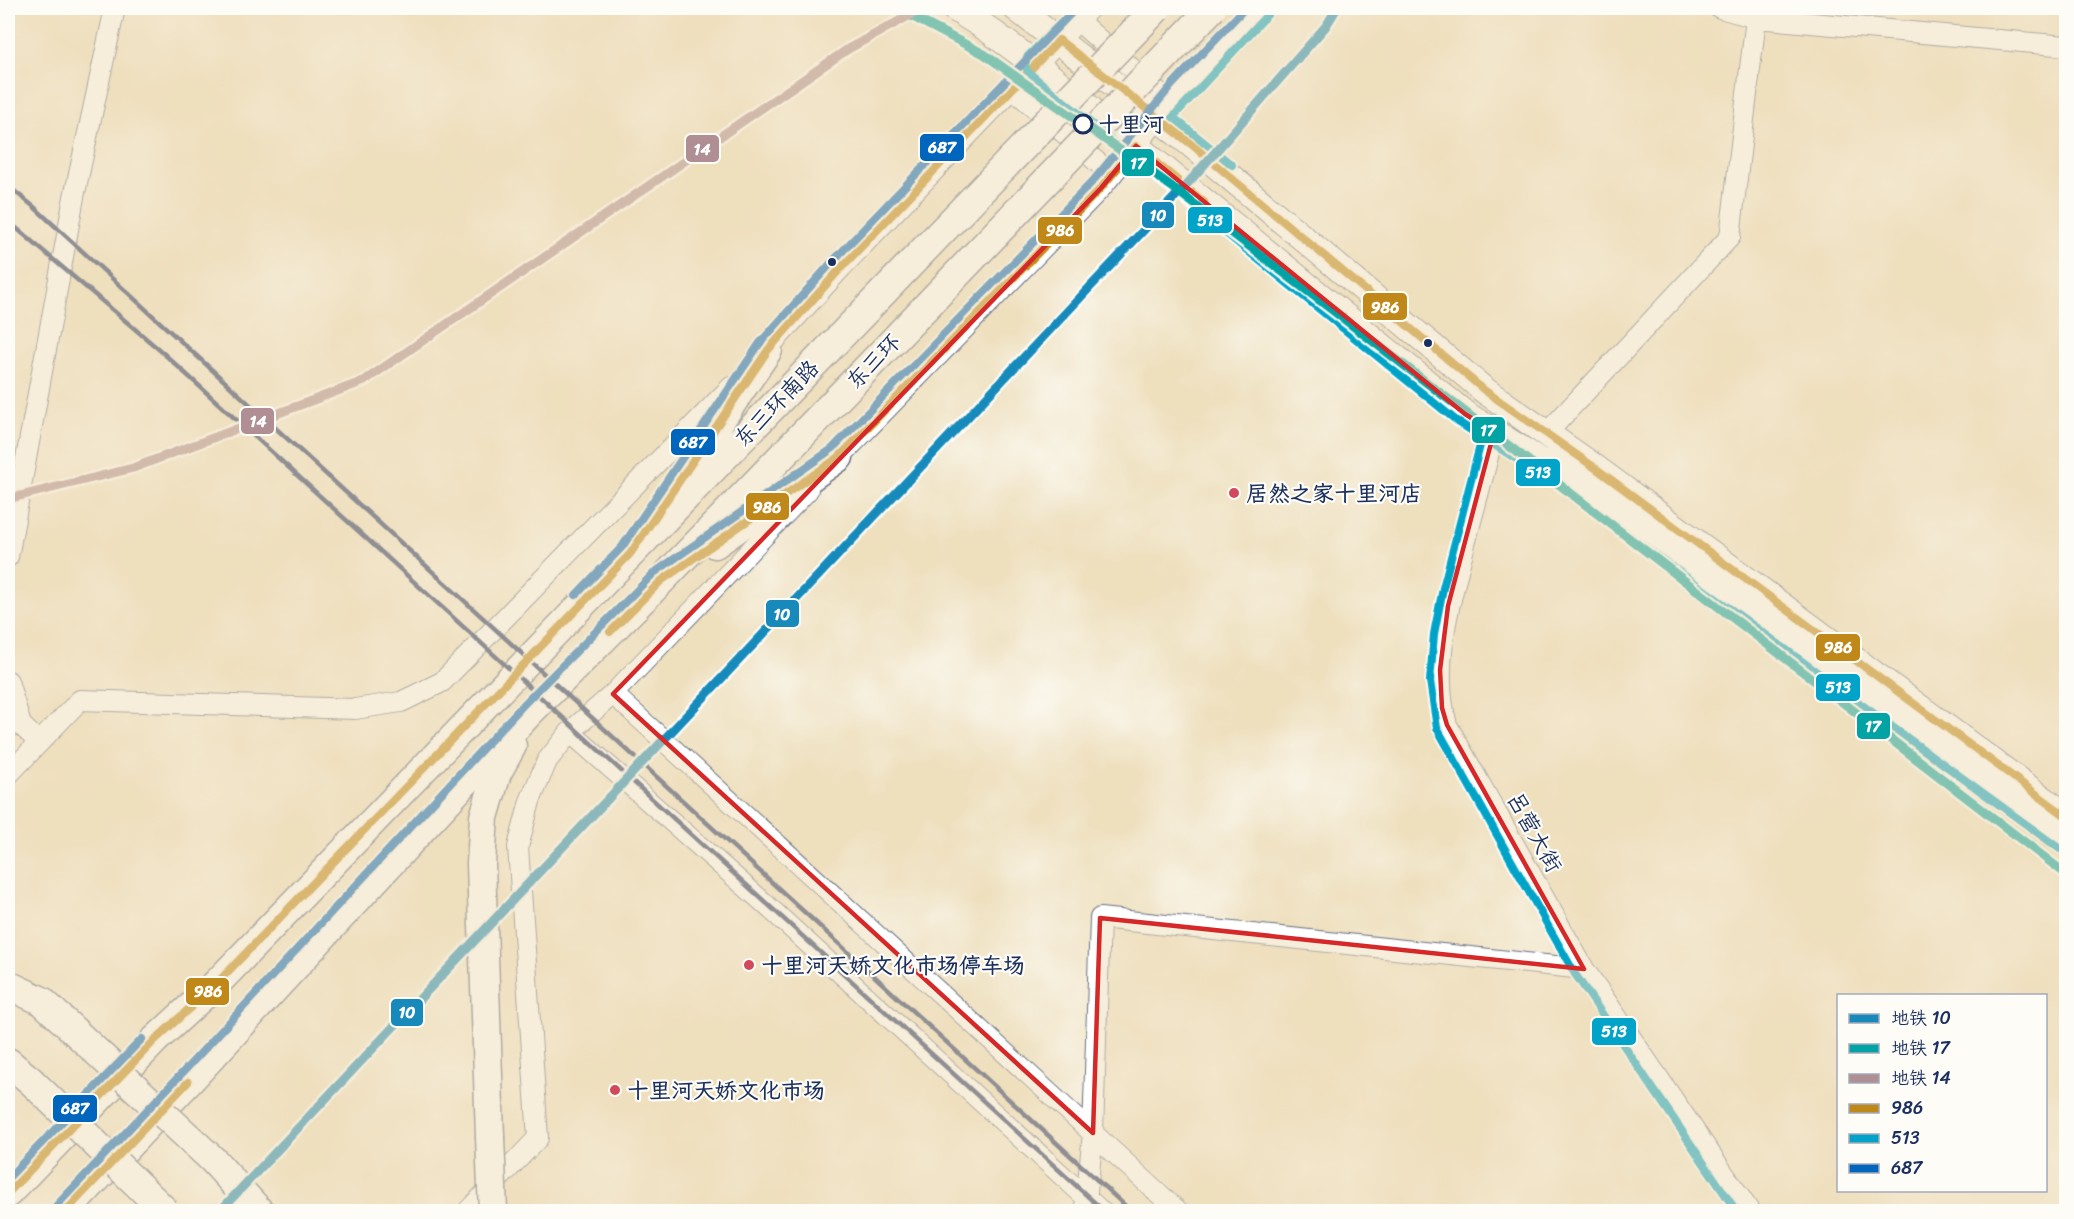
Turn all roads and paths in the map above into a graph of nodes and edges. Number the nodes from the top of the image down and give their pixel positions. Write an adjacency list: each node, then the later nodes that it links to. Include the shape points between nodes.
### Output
1 (115, 8): 23 (street, via 74,197)
2 (954, 8): 12 (main road)
3 (1016, 8): 10 (main road)
4 (1157, 8): 17 (highway, 东三环, bridge)
5 (1212, 8): 24 (highway, 东三环, bridge)
6 (1259, 8): 14 (street)
7 (1720, 8): 9 (street)
8 (1084, 14): 10 (street, 东三环南路); 14 (street)
9 (1756, 18): 11 (street); 20 (street, via 1730,237)
10 (1059, 40): 12 (street, 东三环南路); 14 (main road)
11 (2067, 46)
12 (1035, 64): 13 (street, 东三环南路); 15 (main road)
13 (1014, 89): 16 (street); 18 (street, 东三环南路, via 841,268)
14 (1164, 111): 15 (street); 20 (main road, via 1191,144 1484,390)
15 (1136, 146): 16 (street); 19 (main road, via 1465,414)
16 (1112, 175): 21 (street)
17 (867, 309): 22 (highway, 东三环南路)
18 (768, 350): 22 (highway); 29 (street, 东三环南路, via 442,682 401,702 355,709 80,700)
19 (1494, 432): 32 (main road, via 1581,487); 33 (street, 吕营大街, via 1448,606 1440,670 1442,708 1447,724)
20 (1546, 434): 31 (main road)
21 (839, 458): 24 (highway); 26 (street)
22 (630, 554): 37 (highway, 东三环南路, via 217,983 155,1040)
23 (8, 556)
24 (662, 581): 27 (highway, 东三环)
25 (8, 681): 29 (street, via 21,725)
26 (613, 694): 28 (street); 36 (street)
27 (530, 712): 40 (highway); 45 (highway, bridge, via 497,773 484,817 481,864)
28 (570, 732): 41 (street, via 763,902); 44 (street, via 547,761 530,801 518,847 538,1138)
29 (39, 742): 30 (street, 东三环南路)
30 (8, 776)
31 (2067, 816)
32 (2067, 841)
33 (1584, 969): 36 (street, via 1100,918); 48 (street, 吕营大街)
34 (8, 985): 43 (highway, bridge, via 42,1001 214,1161)
35 (8, 1062): 42 (highway, bridge)
36 (1093, 1133): 41 (street); 47 (street)
37 (32, 1166): 38 (highway); 39 (highway)
38 (8, 1185)
39 (8, 1193)
40 (73, 1202)
41 (1085, 1204): 46 (street)
42 (166, 1212)
43 (260, 1212)
44 (467, 1212)
45 (493, 1212)
46 (1102, 1212)
47 (1179, 1212)
48 (1750, 1212)

